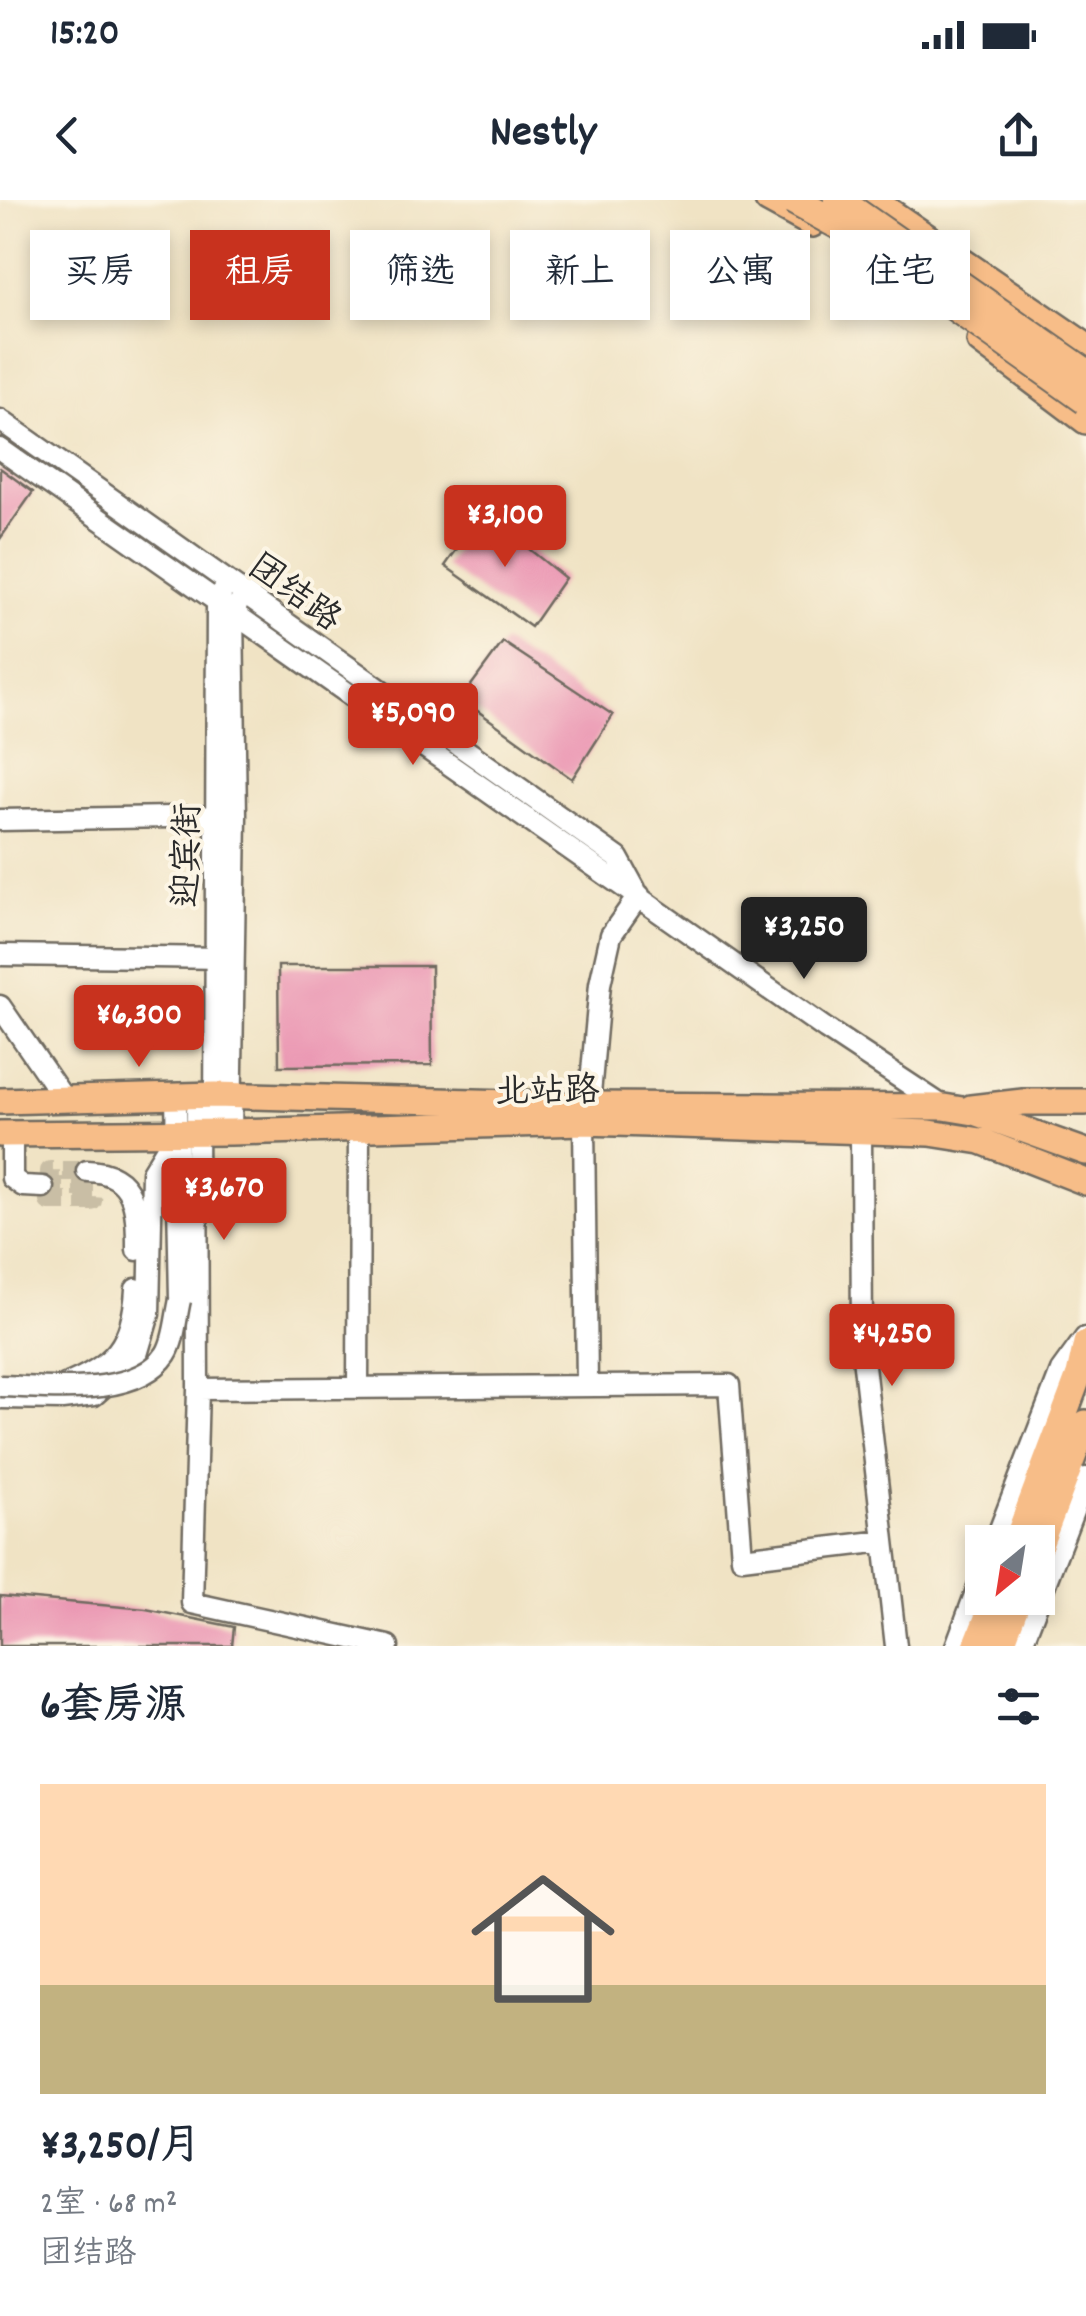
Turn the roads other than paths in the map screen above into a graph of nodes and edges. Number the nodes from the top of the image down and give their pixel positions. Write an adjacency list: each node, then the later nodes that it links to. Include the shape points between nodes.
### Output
1 (768, 200): 8 (main road, via 834,236)
2 (793, 200): 9 (highway, bridge, via 844,228)
3 (838, 200): 7 (highway, bridge)
4 (874, 200): 5 (main road)
5 (1086, 346)
6 (1086, 357): 8 (main road)
7 (1086, 373)
8 (1051, 393): 11 (main road)
9 (1086, 400)
10 (0, 420): 13 (street, 团结路)
11 (1086, 421)
12 (0, 449): 13 (street, 团结路)
13 (231, 597): 14 (street, 迎宾街); 16 (street, 团结路)
14 (228, 816): 15 (street); 18 (street, 迎宾街)
15 (0, 820)
16 (639, 895): 24 (street, 团结路); 25 (street, via 611,936)
17 (0, 955): 18 (street)
18 (226, 958): 20 (street, 迎宾街)
19 (3, 1015): 21 (street)
20 (205, 1096): 21 (main road, 北站路); 25 (main road, 北站路); 27 (street); 27 (street, 迎宾街)
21 (64, 1099): 22 (main road, 北站路)
22 (0, 1101)
23 (1086, 1102): 24 (main road)
24 (951, 1108): 25 (main road, 北站路); 30 (main road, 北站路)
25 (586, 1114): 26 (main road, 北站路); 28 (main road, 北站路); 37 (street)
26 (359, 1128): 27 (main road, 北站路); 38 (street)
27 (205, 1132): 29 (main road, 北站路); 36 (street, bridge, via 166,1353 147,1372 112,1386); 39 (street); 40 (street, via 152,1172 148,1314 136,1358 94,1395)
28 (861, 1132): 32 (main road, 北站路, via 966,1137); 46 (street, via 862,1348)
29 (6, 1134): 33 (street, via 12,1178)
30 (1086, 1152)
31 (87, 1171): 36 (street, via 107,1174 136,1201 135,1311 126,1340 94,1374)
32 (1086, 1182)
33 (44, 1187)
34 (1086, 1340): 43 (street, via 1061,1371); 44 (main road)
35 (0, 1386): 36 (street, bridge)
36 (64, 1386)
37 (586, 1386): 38 (street); 46 (street, via 729,1385 742,1558)
38 (358, 1388): 39 (street)
39 (198, 1390): 50 (street, via 192,1603)
40 (0, 1398)
41 (1086, 1423): 45 (main road)
42 (1086, 1478): 55 (street)
43 (1002, 1525)
44 (1022, 1525)
45 (1047, 1525)
46 (884, 1541): 51 (street)
47 (968, 1615): 52 (street)
48 (988, 1615): 53 (main road)
49 (1013, 1615): 54 (main road)
50 (388, 1646)
51 (896, 1646)
52 (956, 1646)
53 (976, 1646)
54 (1001, 1646)
55 (1022, 1646)

